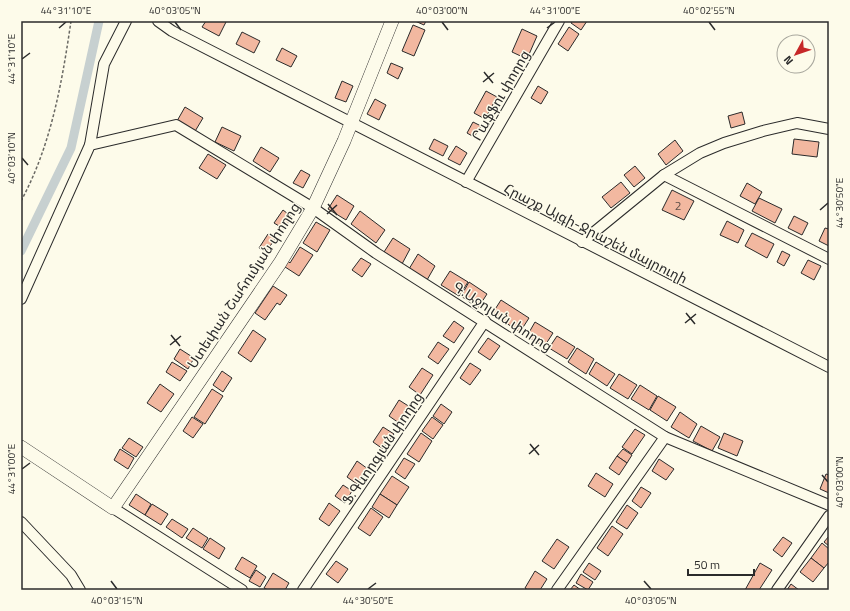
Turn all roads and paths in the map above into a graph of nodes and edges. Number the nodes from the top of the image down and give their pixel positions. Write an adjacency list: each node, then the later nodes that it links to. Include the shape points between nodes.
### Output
1 (71, 21): 11 (path, via 48,137 33,180)
2 (126, 21): 8 (street, via 104,64)
3 (158, 21): 6 (street, Հրաշք Այգի-Ջրաշեն մայրուղի, via 172,31)
4 (392, 21): 6 (main road, Ստեփան Շահումյան փողոց)
5 (559, 21): 10 (street, Րաֆֆու փողոց)
6 (351, 123): 10 (street, Հրաշք Այգի-Ջրաշեն մայրուղի); 12 (main road, Ստեփան Շահումյան փողոց)
7 (829, 129): 9 (street, via 797,123 763,131 700,153)
8 (90, 145): 12 (street, Գ.Աջոյան փողոց, via 176,124); 15 (street)
9 (664, 175): 13 (street); 14 (street)
10 (466, 182): 13 (street, Հրաշք Այգի-Ջրաշեն մայրուղի)
11 (21, 201)
12 (313, 208): 16 (street, Գ.Աջոյան փողոց, via 376,253); 21 (main road, Ստեփան Շահումյան փողոց, via 275,269)
13 (582, 242): 17 (street, Հրաշք Այգի-Ջրաշեն մայրուղի)
14 (829, 259)
15 (21, 299)
16 (485, 321): 18 (street, Գ.Աջոյան փողոց); 26 (street, Ֆ.Գևորգյան փողոց)
17 (829, 367)
18 (665, 437): 20 (street, Գ.Աջոյան փողոց); 27 (street)
19 (21, 447): 21 (main road)
20 (829, 505)
21 (113, 508): 25 (street)
22 (829, 516): 28 (street)
23 (21, 522): 24 (street, via 71,575)
24 (80, 590)
25 (242, 590)
26 (303, 590)
27 (558, 590)
28 (777, 590)

